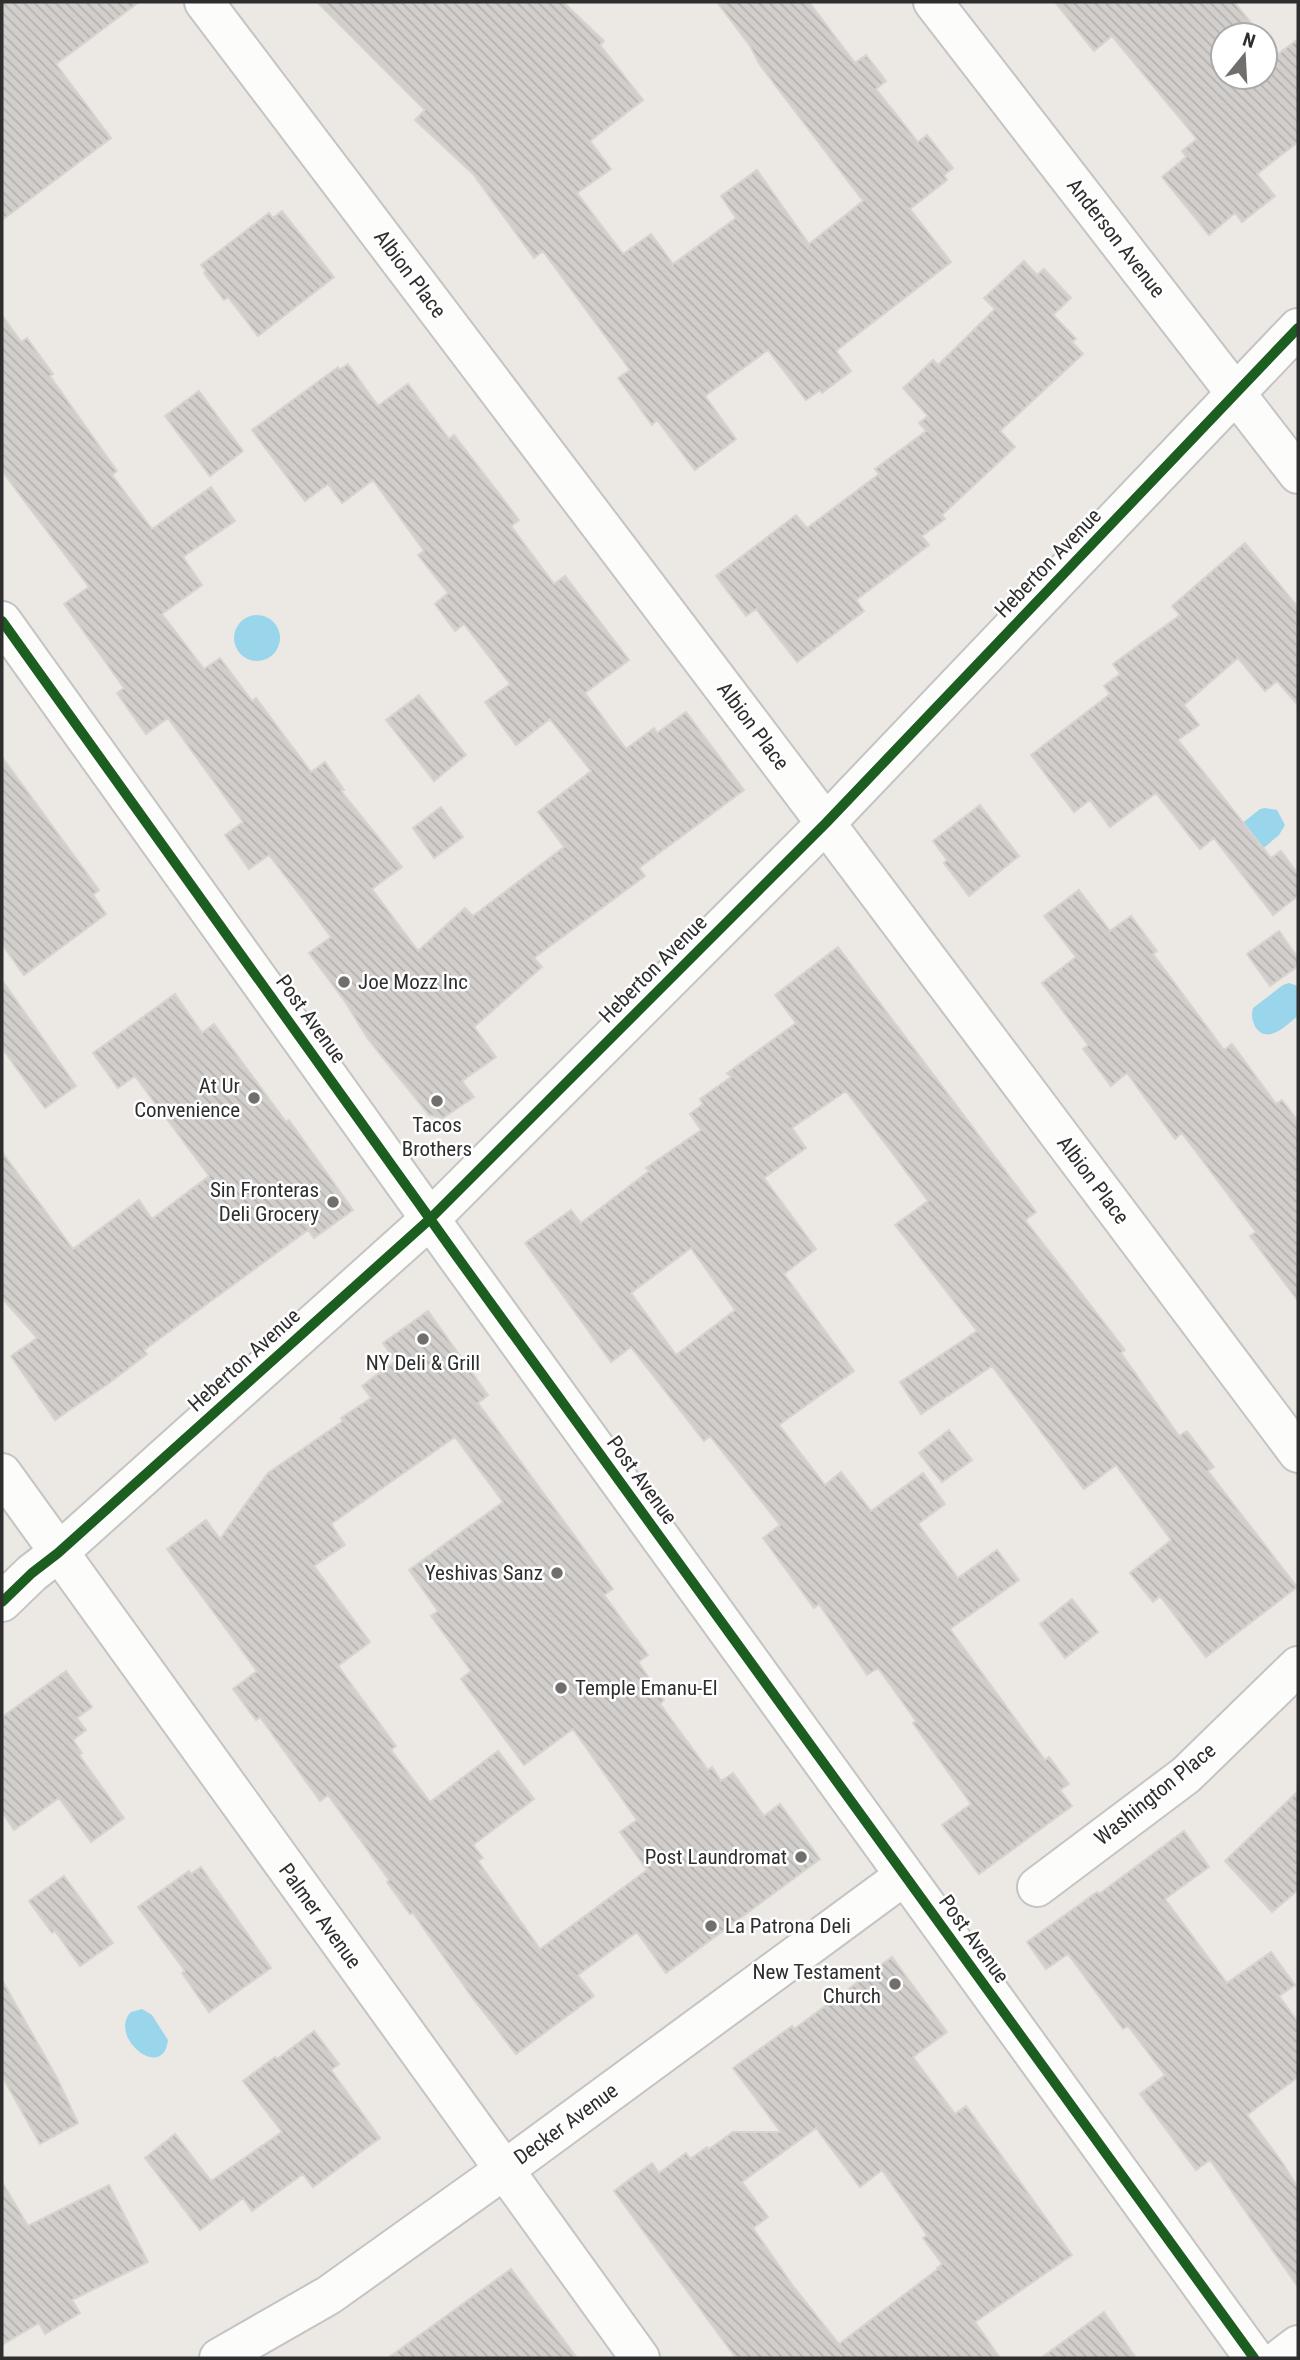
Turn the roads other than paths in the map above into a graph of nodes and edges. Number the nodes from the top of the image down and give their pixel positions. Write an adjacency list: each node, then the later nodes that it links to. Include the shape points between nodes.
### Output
1 (204, 2): 7 (street, Albion Place)
2 (933, 2): 4 (street, Anderson Avenue)
3 (1298, 328): 4 (street, Heberton Avenue)
4 (1236, 393): 5 (street, Anderson Avenue); 7 (street, Heberton Avenue)
5 (1298, 474)
6 (2, 621): 8 (street, Post Avenue)
7 (826, 823): 8 (street, Heberton Avenue); 9 (street, Albion Place)
8 (430, 1219): 11 (street, Heberton Avenue); 14 (street, Post Avenue)
9 (1298, 1453)
10 (2, 1473): 11 (street, Palmer Avenue)
11 (58, 1553): 12 (street, Heberton Avenue); 16 (street, Palmer Avenue)
12 (2, 1602)
13 (1298, 1666): 15 (street, Washington Place, via 1186,1775)
14 (904, 1876): 16 (street, Decker Avenue); 20 (street, Post Avenue)
15 (1037, 1887)
16 (504, 2170): 18 (street, Decker Avenue, via 329,2295); 19 (street, Palmer Avenue)
17 (1298, 2345): 21 (street)
18 (219, 2358)
19 (640, 2358)
20 (1255, 2358)
21 (1281, 2358)

